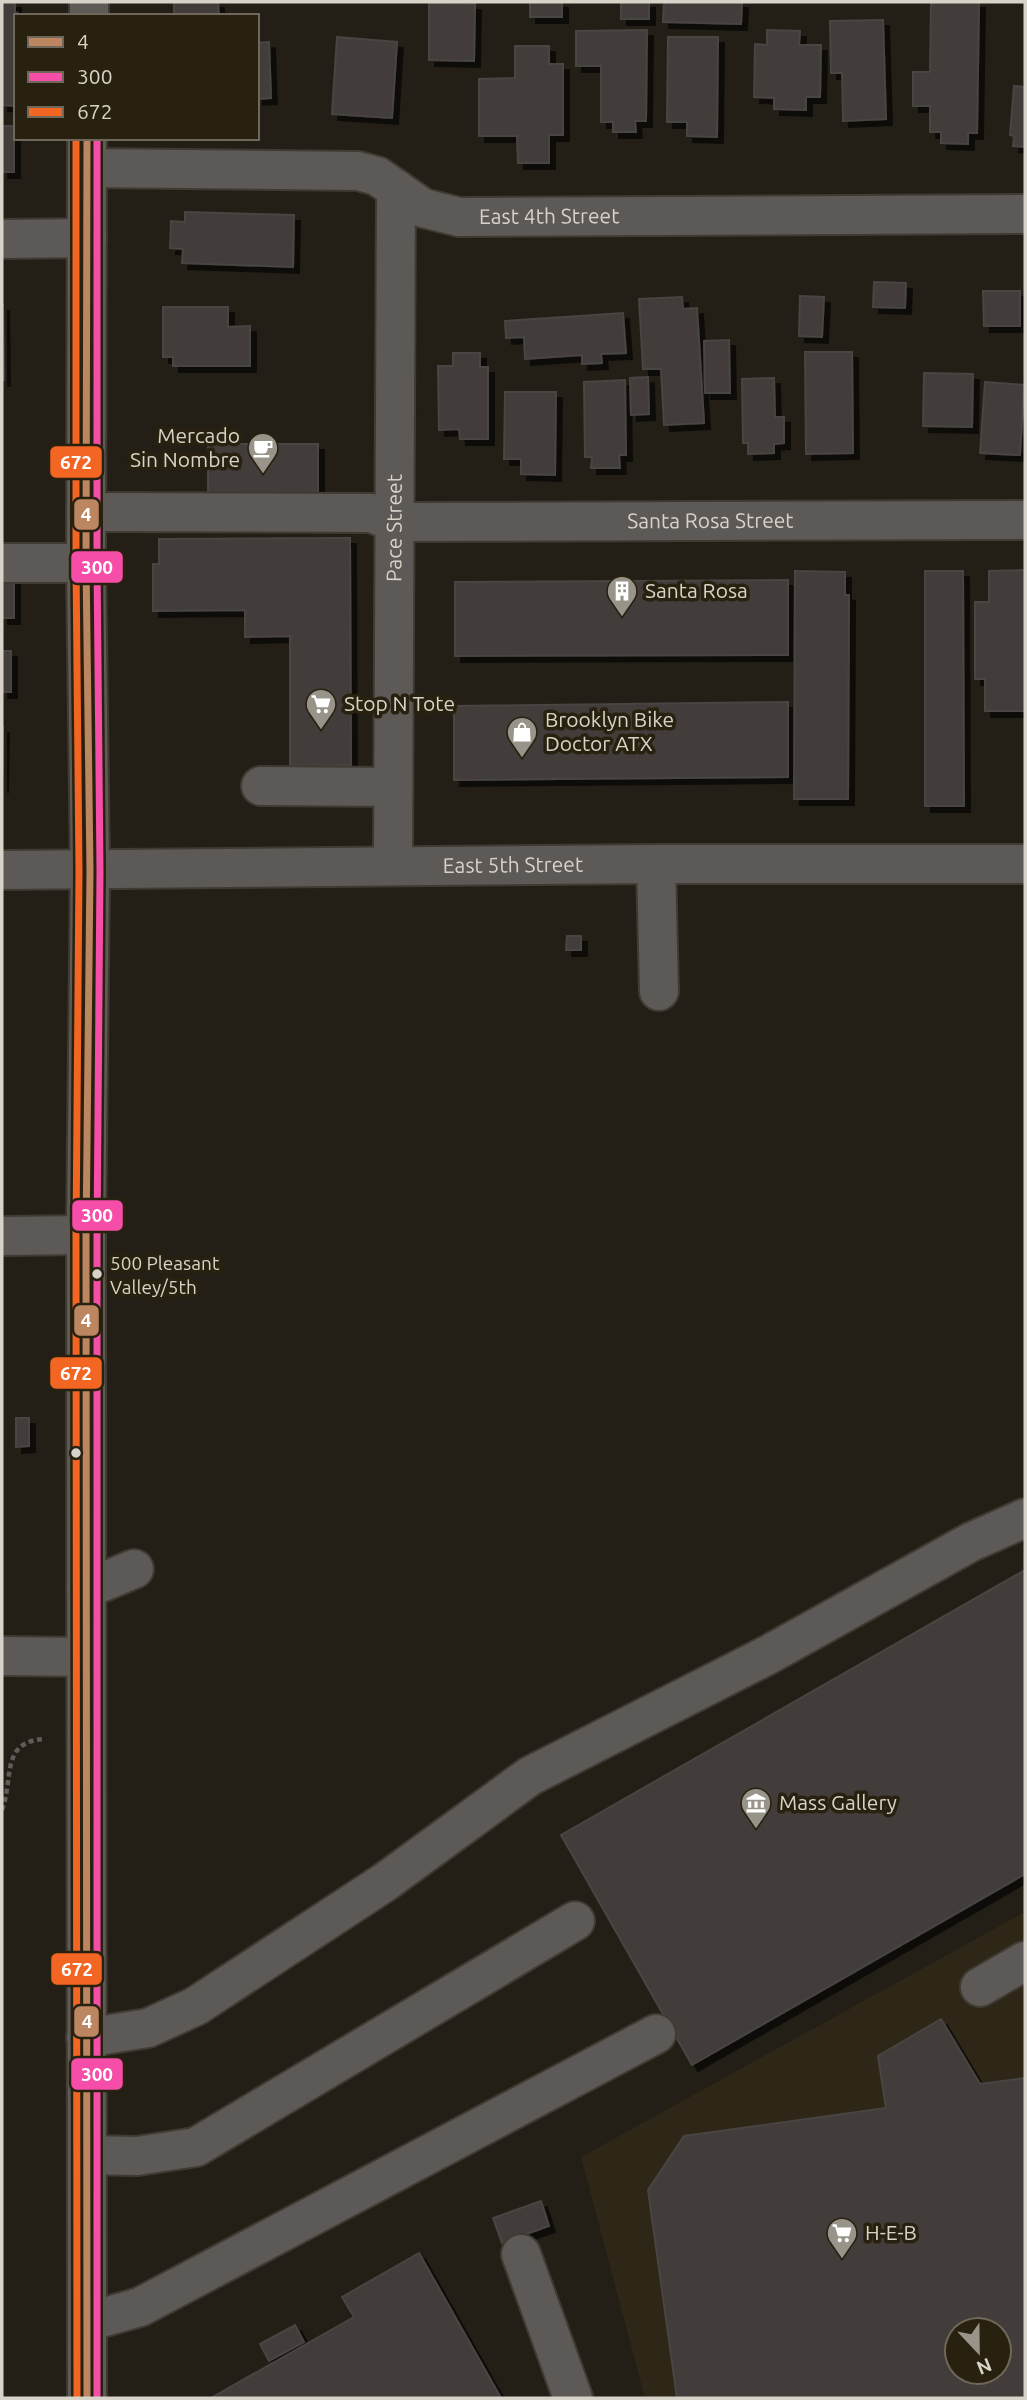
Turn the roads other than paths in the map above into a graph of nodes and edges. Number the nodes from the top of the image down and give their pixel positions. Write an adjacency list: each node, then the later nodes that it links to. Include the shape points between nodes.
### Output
1 (87, 153): 2 (street, East 4th Street, via 358,171 377,176); 4 (main road)
2 (396, 189): 3 (street, East 4th Street, via 423,208 458,217); 8 (street, Pace Street)
3 (1025, 214)
4 (87, 238): 5 (street); 6 (main road)
5 (2, 239)
6 (86, 512): 8 (street, Santa Rosa Street, via 371,513); 10 (main road)
7 (1025, 520): 8 (street, Santa Rosa Street)
8 (395, 522): 12 (street, Pace Street)
9 (2, 563): 10 (street)
10 (86, 563): 17 (main road)
11 (261, 786): 12 (street)
12 (393, 787): 15 (street, Pace Street)
13 (656, 864): 14 (street, East 5th Street); 15 (street, East 5th Street); 18 (street)
14 (1025, 864)
15 (393, 866): 17 (street, East 5th Street)
16 (2, 870): 17 (street, East 5th Street)
17 (90, 871): 19 (main road)
18 (659, 991)
19 (86, 1235): 20 (street); 23 (main road)
20 (2, 1236)
21 (1025, 1518): 30 (street, via 971,1542 768,1656 530,1776 385,1882 196,2006 148,2028)
22 (134, 1569): 23 (street)
23 (86, 1588): 25 (main road)
24 (2, 1656): 25 (street)
25 (86, 1657): 30 (main road)
26 (575, 1921): 31 (street, via 196,2147 137,2156)
27 (1025, 1961): 28 (street)
28 (980, 1987)
29 (656, 2034): 33 (street, via 140,2307)
30 (86, 2038): 31 (main road)
31 (87, 2155): 33 (main road)
32 (521, 2253): 35 (street)
33 (87, 2322): 34 (main road)
34 (87, 2398)
35 (573, 2398)

